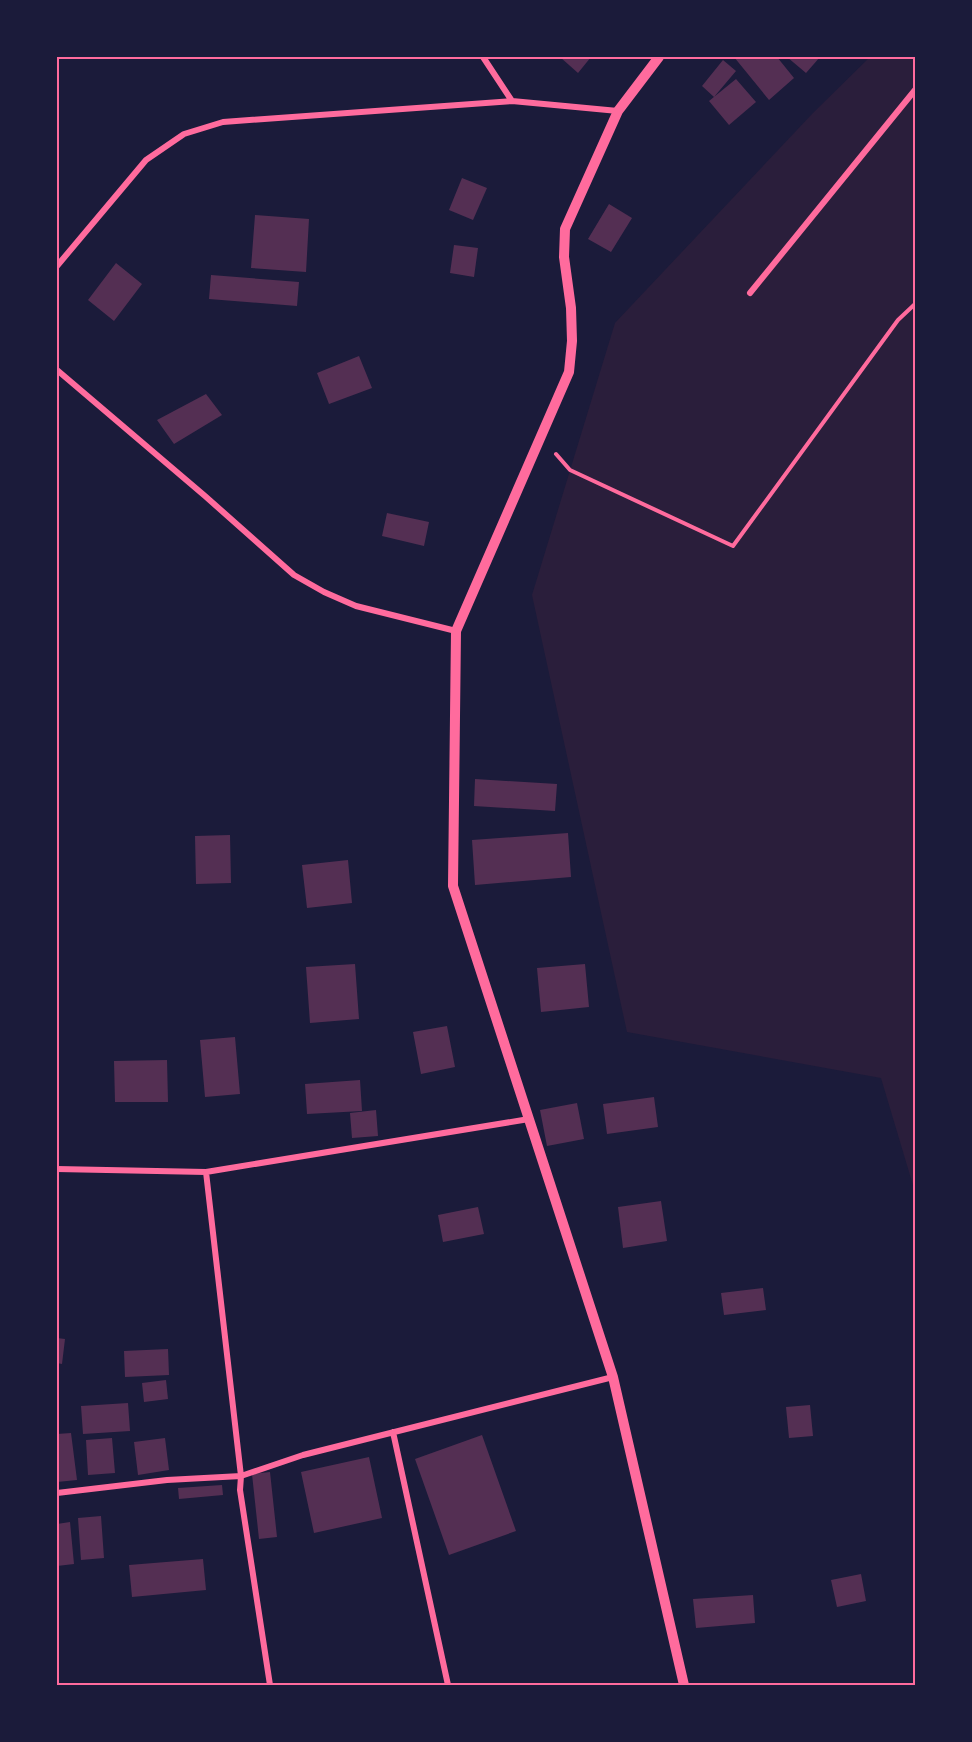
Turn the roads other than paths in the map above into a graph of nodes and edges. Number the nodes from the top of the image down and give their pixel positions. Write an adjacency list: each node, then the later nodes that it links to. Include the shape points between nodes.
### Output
1 (483, 57): 4 (street)
2 (659, 57): 5 (street)
3 (915, 90): 7 (street)
4 (512, 100): 5 (street); 6 (street, via 223,122 184,134 146,160)
5 (618, 111): 9 (street, via 565,229 572,340 569,372)
6 (57, 266)
7 (750, 293)
8 (57, 370): 9 (street, via 294,575 356,606)
9 (456, 631): 10 (street, via 453,886)
10 (530, 1119): 12 (street); 13 (street)
11 (57, 1169): 12 (street)
12 (206, 1172): 15 (street)
13 (613, 1377): 14 (street); 19 (street)
14 (393, 1432): 15 (street); 18 (street)
15 (241, 1476): 16 (street); 17 (street)
16 (57, 1493)
17 (270, 1685)
18 (448, 1685)
19 (684, 1685)

